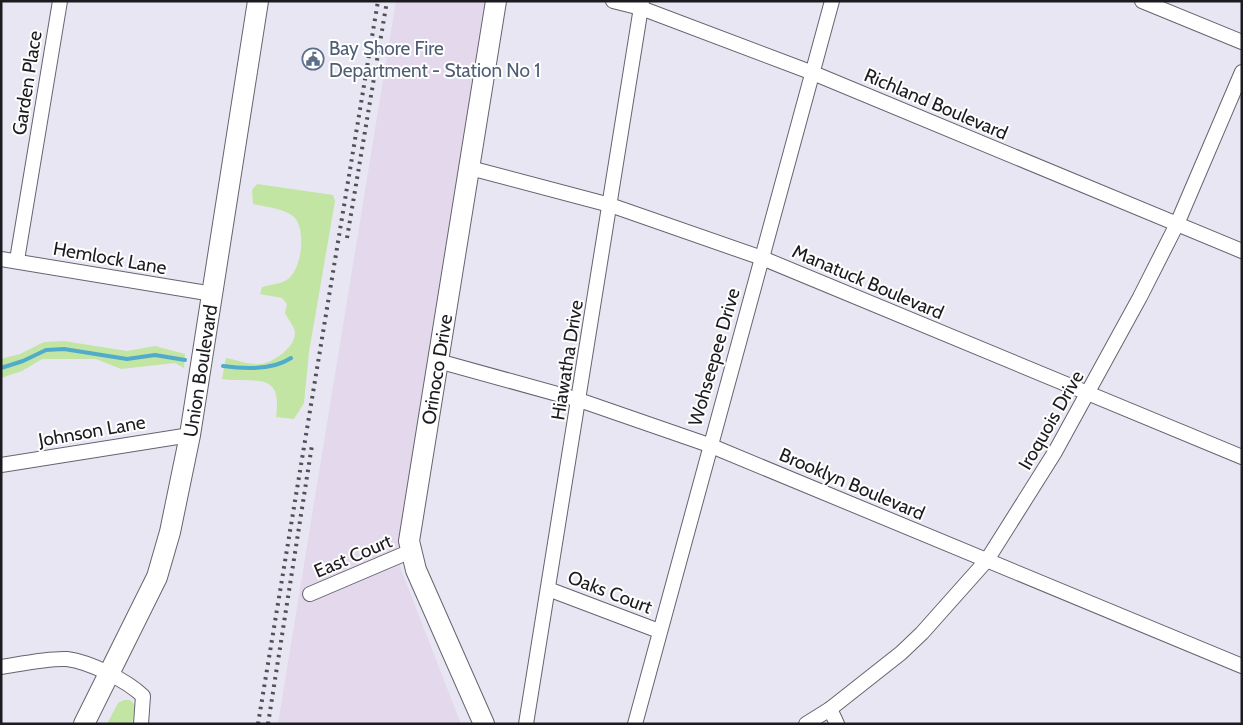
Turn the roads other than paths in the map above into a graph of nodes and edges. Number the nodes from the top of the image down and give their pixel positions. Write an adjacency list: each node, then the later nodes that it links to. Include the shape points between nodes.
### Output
1 (60, 1): 17 (street, Garden Place)
2 (258, 1): 18 (main road, Union Boulevard)
3 (496, 1): 11 (main road, Orinoco Drive)
4 (613, 1): 7 (street, Richland Boulevard)
5 (832, 1): 10 (street, Wohseepee Drive)
6 (1142, 1): 8 (street)
7 (641, 5): 10 (street, Richland Boulevard); 12 (street, Hiawatha Drive)
8 (1242, 42)
9 (1242, 72): 13 (street, Iroquois Drive)
10 (813, 73): 13 (street, Richland Boulevard); 15 (street, Wohseepee Drive)
11 (470, 168): 12 (street, Manatuck Boulevard); 19 (main road, Orinoco Drive)
12 (610, 205): 15 (street, Manatuck Boulevard); 21 (street, Hiawatha Drive)
13 (1177, 224): 14 (street, Richland Boulevard); 20 (street, Iroquois Drive)
14 (1242, 251)
15 (762, 258): 20 (street, Manatuck Boulevard); 23 (street, Wohseepee Drive)
16 (1, 259): 17 (street, Hemlock Lane)
17 (17, 260): 18 (street, Hemlock Lane)
18 (212, 294): 22 (main road, Union Boulevard)
19 (438, 361): 21 (street, Brooklyn Boulevard); 26 (main road, Orinoco Drive, via 409,541)
20 (1088, 394): 24 (street, Manatuck Boulevard); 27 (street, Iroquois Drive)
21 (579, 400): 23 (street, Brooklyn Boulevard); 28 (street, Hiawatha Drive)
22 (190, 435): 25 (street, Johnson Lane); 33 (main road, Union Boulevard, via 157,577)
23 (709, 445): 27 (street, Brooklyn Boulevard); 30 (street, Wohseepee Drive)
24 (1242, 458)
25 (1, 465)
26 (411, 551): 29 (street, East Court); 37 (main road, Orinoco Drive, via 416,570)
27 (987, 560): 31 (street, Brooklyn Boulevard); 34 (street, Iroquois Drive, via 922,633)
28 (548, 589): 30 (street, Oaks Court); 38 (street, Hiawatha Drive)
29 (310, 594)
30 (659, 631): 39 (street, Wohseepee Drive)
31 (1242, 666)
32 (1, 667): 33 (street, via 67,660)
33 (110, 673): 35 (main road, Union Boulevard); 36 (street, via 143,696)
34 (830, 709): 40 (street, Iroquois Drive); 41 (street)
35 (84, 724)
36 (141, 724)
37 (484, 724)
38 (526, 724)
39 (635, 724)
40 (806, 724)
41 (837, 724)

